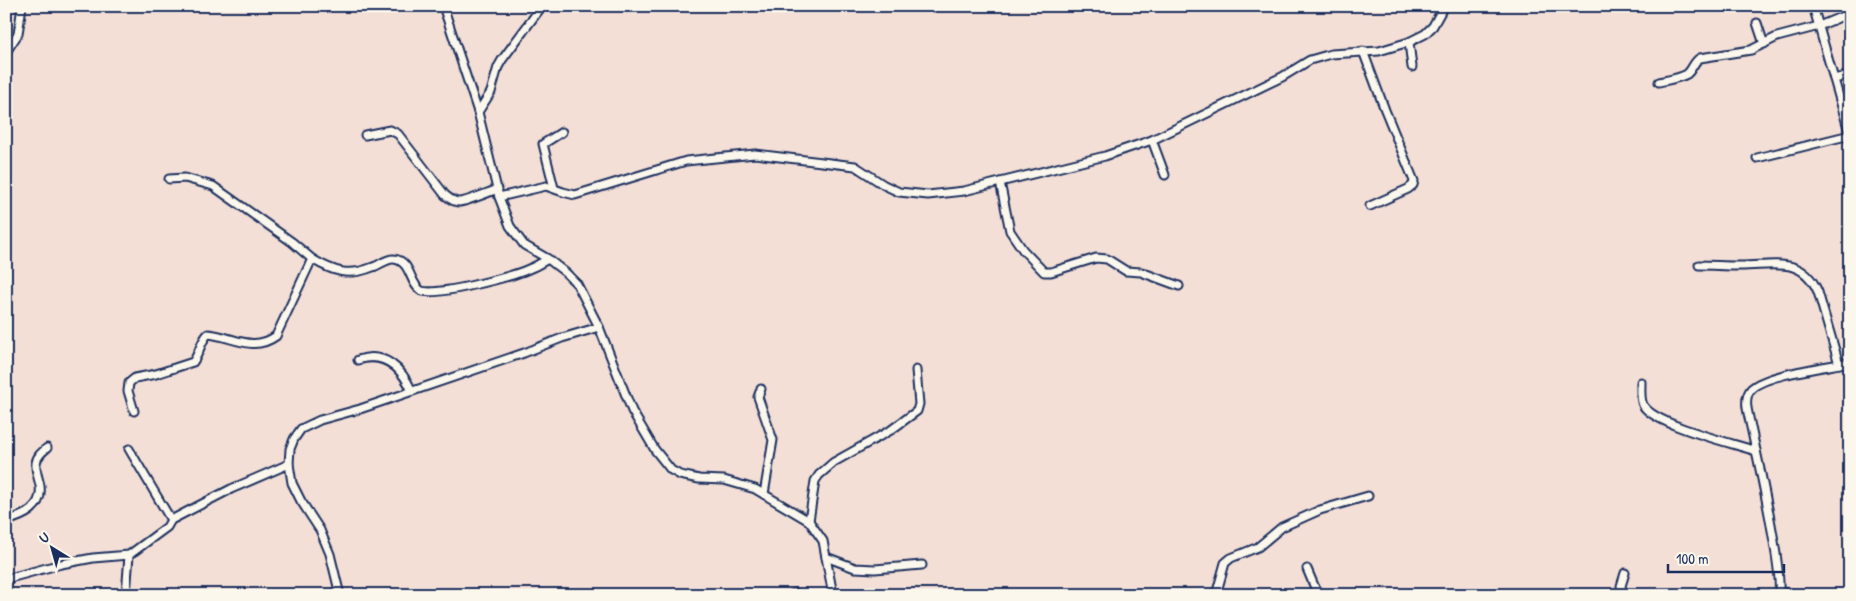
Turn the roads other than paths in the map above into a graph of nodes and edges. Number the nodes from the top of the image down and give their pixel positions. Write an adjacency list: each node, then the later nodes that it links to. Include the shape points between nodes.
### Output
1 (22, 6): 12 (street, via 18,34)
2 (443, 6): 17 (street)
3 (542, 6): 17 (street, via 502,60 491,92)
4 (1444, 6): 9 (street, via 1433,26)
5 (1813, 6): 8 (street)
6 (1850, 13): 8 (street)
7 (1757, 22): 10 (street)
8 (1819, 26): 10 (street, via 1777,37); 15 (street)
9 (1409, 42): 11 (street, via 1379,51); 13 (street)
10 (1764, 44): 16 (street, via 1752,50 1700,58 1685,75)
11 (1363, 51): 21 (street, via 1332,54 1304,62 1282,77); 28 (street, via 1414,181 1408,189)
12 (6, 52)
13 (1412, 67)
14 (1850, 75): 15 (street)
15 (1834, 80): 20 (street)
16 (1659, 82)
17 (478, 112): 27 (street)
18 (562, 132): 26 (street, via 543,144)
19 (365, 135): 27 (street, via 390,130 398,134 444,195 452,200 458,202)
20 (1850, 135): 22 (street)
21 (1152, 140): 23 (street); 25 (street, via 1105,156)
22 (1757, 158)
23 (1165, 175)
24 (170, 179): 30 (street, via 185,178 213,186)
25 (1000, 182): 26 (street, via 946,194 908,194 884,185 855,166 755,154 686,161 575,194); 32 (street, via 1010,231 1044,272 1102,258 1126,271 1141,272)
26 (554, 188): 27 (street, via 544,186)
27 (499, 193): 29 (street, via 518,240)
28 (1370, 206)
29 (548, 259): 30 (street, via 502,278 437,292 418,289 406,265 392,258 372,268 347,273); 33 (street, via 577,284)
30 (312, 260): 41 (street, via 276,336 258,344 208,334 193,362 135,378 129,383)
31 (1699, 265): 36 (street, via 1785,264 1804,272 1818,292)
32 (1179, 286)
33 (599, 327): 40 (street); 46 (street, via 632,411 671,470 699,479 724,480)
34 (358, 360): 40 (street, via 375,357 393,363 405,376)
35 (1850, 362): 36 (street)
36 (1838, 364): 44 (street, via 1764,381 1750,391 1746,400)
37 (916, 370): 50 (street, via 917,411 818,475)
38 (1641, 382): 44 (street, via 1642,402 1652,414 1673,425)
39 (761, 388): 46 (street, via 758,397 773,440)
40 (412, 391): 45 (street, via 301,429 290,448)
41 (134, 411)
42 (47, 448): 49 (street, via 39,455 36,464 40,501 31,510)
43 (129, 449): 48 (street)
44 (1756, 451): 57 (street, via 1772,532)
45 (289, 464): 48 (street); 59 (street, via 292,483 320,530 330,554)
46 (764, 494): 50 (street)
47 (1368, 496): 61 (street, via 1320,510 1282,527 1258,547 1231,558 1225,564)
48 (171, 520): 51 (street)
49 (6, 521)
50 (809, 521): 52 (street, via 823,541)
51 (129, 555): 56 (street, via 93,558); 58 (street)
52 (826, 557): 53 (street, via 855,568); 60 (street)
53 (922, 565)
54 (1307, 569): 62 (street)
55 (1625, 573): 63 (street, via 1621,586)
56 (6, 578)
57 (1779, 593): 64 (street)
58 (126, 595)
59 (340, 595)
60 (833, 595)
61 (1216, 595)
62 (1318, 595)
63 (1623, 595)
64 (1801, 595)

